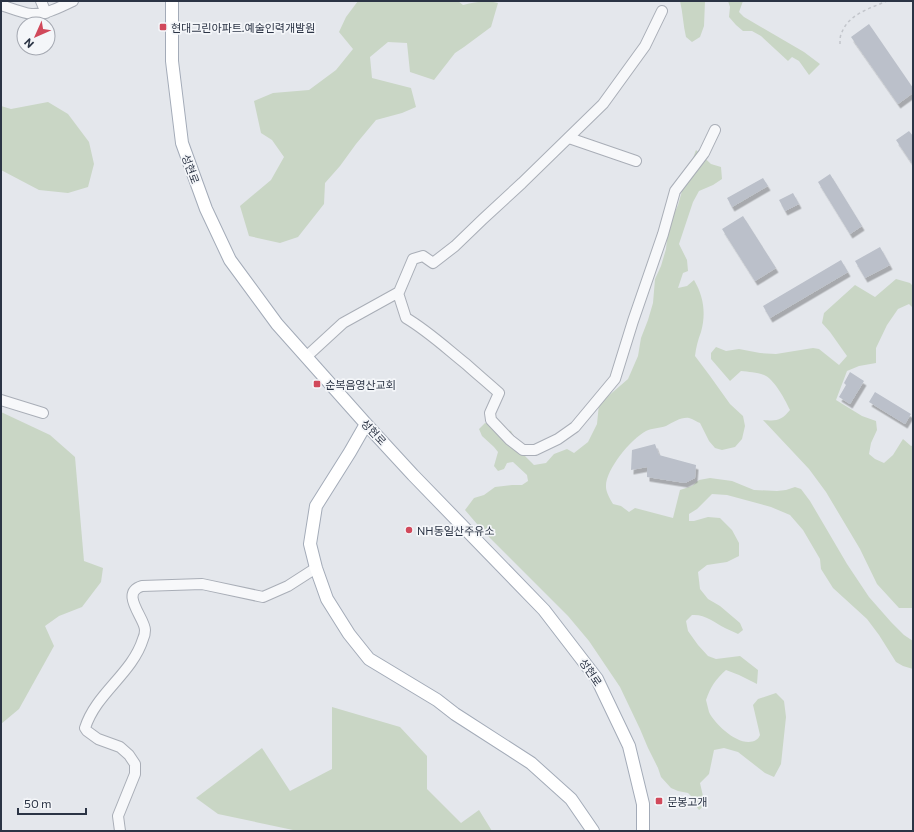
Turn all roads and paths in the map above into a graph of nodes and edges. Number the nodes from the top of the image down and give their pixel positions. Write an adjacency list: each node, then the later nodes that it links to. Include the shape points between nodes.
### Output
1 (41, 1): 7 (street)
2 (73, 1): 7 (street)
3 (172, 1): 13 (main road, 성현로, via 172,60 182,143 206,209 230,260 277,324)
4 (887, 1): 8 (path, via 859,13 850,20 841,33)
5 (1, 5): 7 (street, via 31,14)
6 (662, 11): 10 (street, via 645,46 603,104)
7 (46, 13)
8 (840, 44)
9 (715, 130): 12 (street, via 704,153 675,191 615,379 575,427 558,439 535,450 522,450 510,440 492,420 490,413 499,393 420,326 406,318)
10 (569, 138): 11 (street); 12 (street, via 455,246 433,263 423,256 413,259)
11 (636, 161)
12 (398, 293): 13 (street, via 343,324)
13 (306, 357): 16 (main road, 성현로)
14 (1, 400): 15 (street)
15 (43, 413)
16 (366, 424): 17 (main road, via 316,506 310,544); 20 (main road, 성현로, via 544,610 597,679 629,746 643,804)
17 (316, 568): 18 (street, via 288,586 262,597 202,584 142,586 134,591 132,600 145,630 143,640 133,660 96,705 85,728 98,739 120,747 135,764 135,774 118,816); 19 (main road, via 327,600 369,659 437,700 531,763 571,799)
18 (120, 831)
19 (593, 831)
20 (643, 831)

